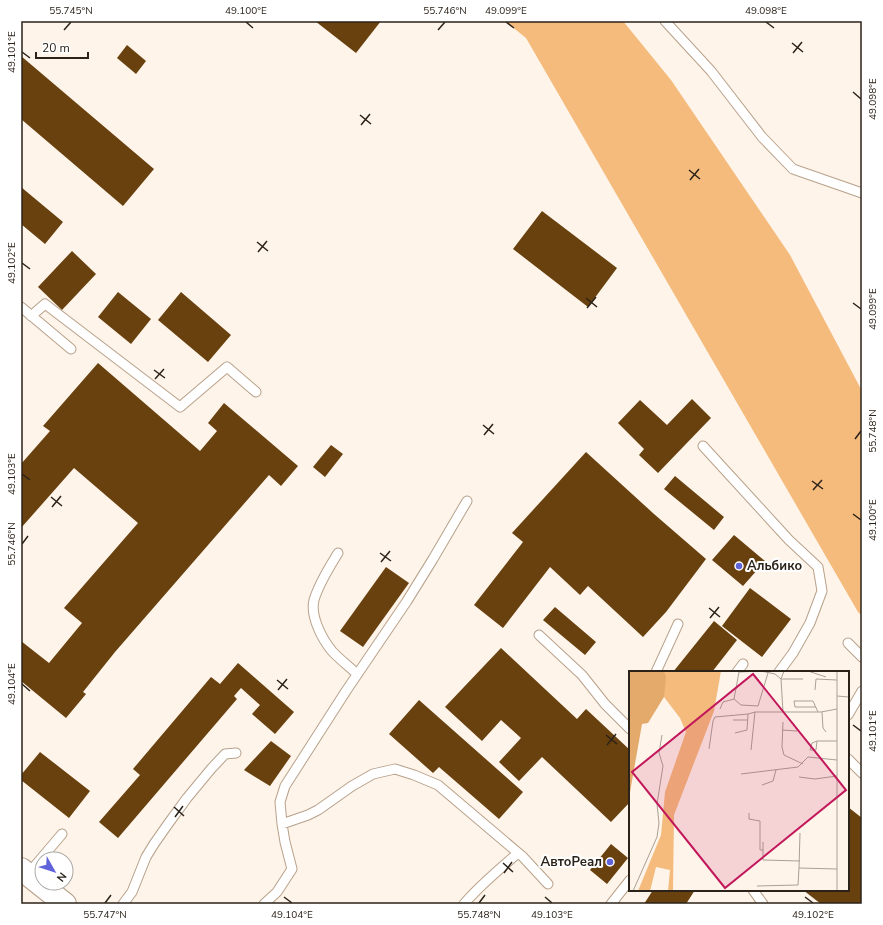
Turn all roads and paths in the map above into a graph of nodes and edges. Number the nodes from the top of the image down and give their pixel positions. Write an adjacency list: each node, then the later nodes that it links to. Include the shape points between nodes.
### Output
1 (665, 21): 2 (lane, via 712,71 762,137 793,169)
2 (862, 193)
3 (21, 307): 4 (lane)
4 (31, 316): 5 (lane); 6 (lane, via 44,304 180,407 227,367)
5 (71, 349)
6 (256, 392)
7 (703, 446): 17 (lane, via 789,540 818,567 822,591 810,623)
8 (467, 501): 18 (lane, via 407,601)
9 (338, 553): 18 (lane, via 314,601 314,616 332,652)
10 (678, 624): 15 (lane)
11 (539, 635): 21 (lane, via 582,675)
12 (848, 643): 13 (lane)
13 (862, 657)
14 (743, 664): 16 (lane)
15 (656, 671)
16 (737, 671)
17 (780, 671)
18 (358, 674): 25 (lane, via 285,786 280,802)
19 (862, 691): 20 (lane)
20 (849, 713)
21 (629, 729)
22 (236, 754): 33 (lane, via 225,754 168,824 146,857 132,892)
23 (849, 760): 24 (lane)
24 (862, 773)
25 (282, 824): 27 (lane, via 318,810 373,774 395,769 438,785); 34 (lane, via 292,869 277,892)
26 (62, 834): 28 (lane)
27 (518, 853): 30 (lane); 35 (lane)
28 (25, 872): 32 (main road)
29 (629, 881): 36 (lane)
30 (548, 884)
31 (754, 891): 37 (lane)
32 (65, 904)
33 (123, 904)
34 (264, 904)
35 (464, 904)
36 (611, 904)
37 (763, 904)

